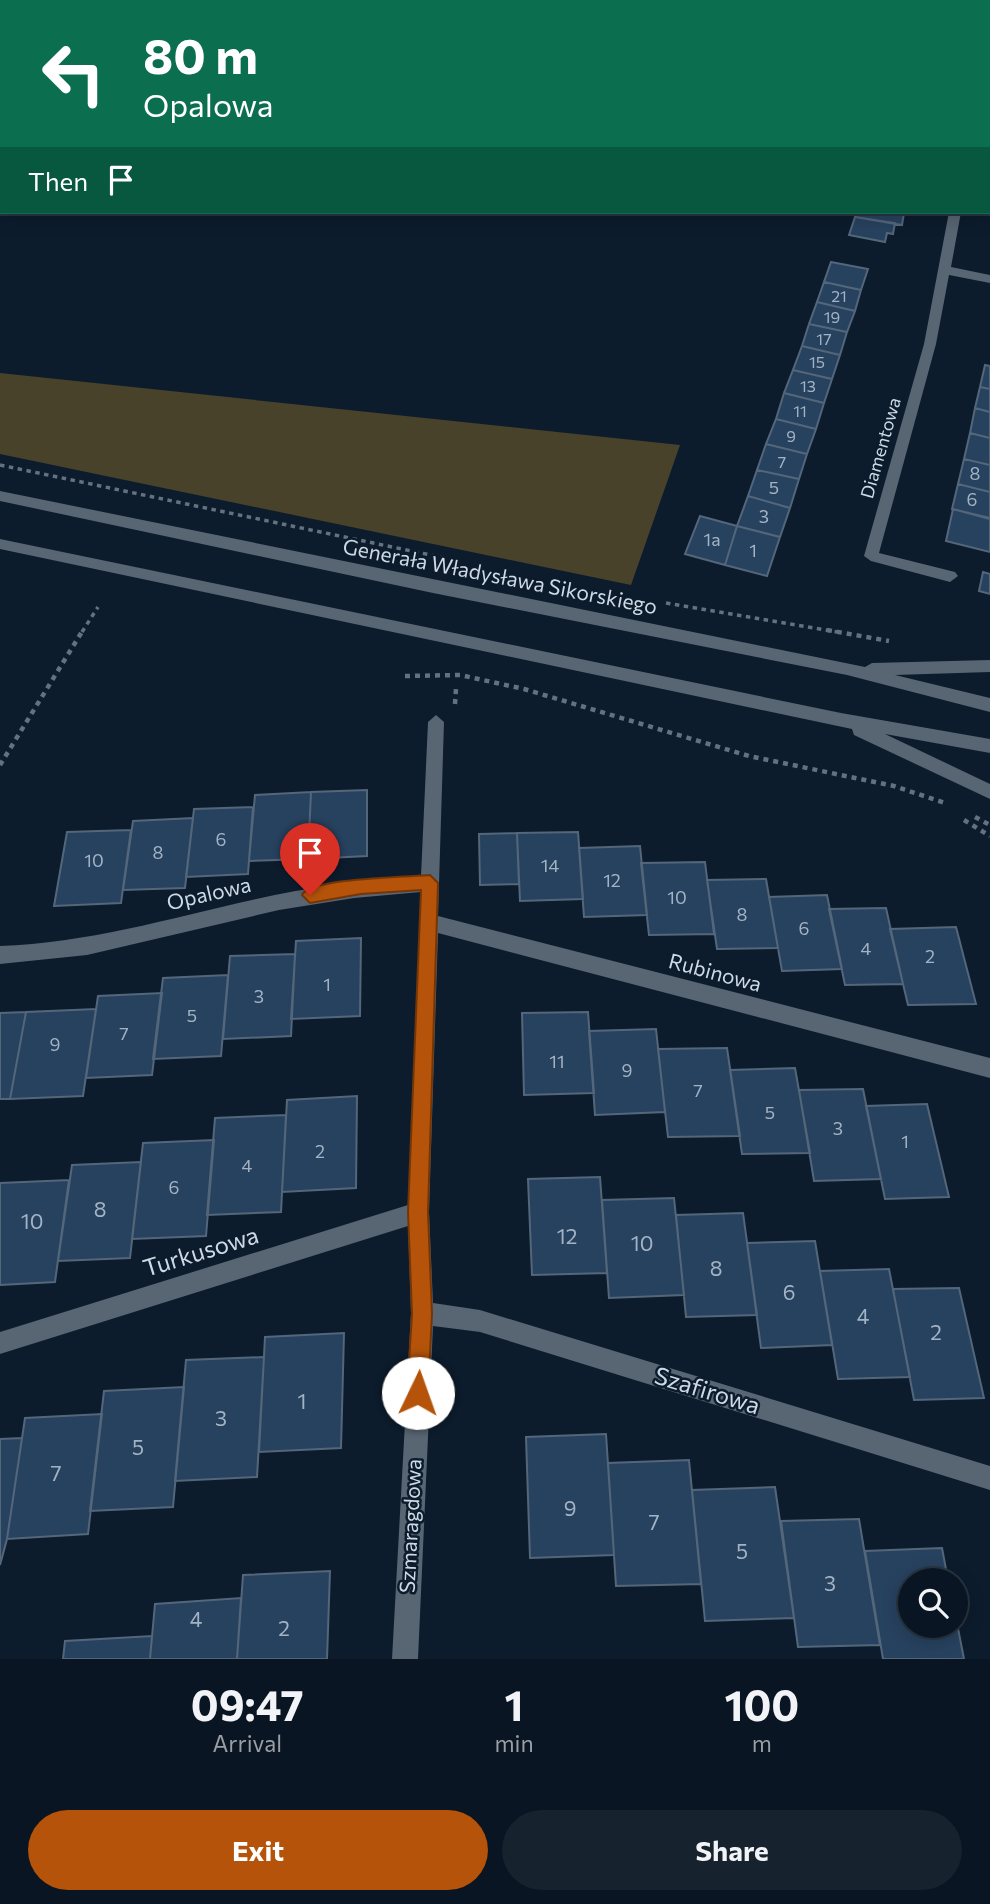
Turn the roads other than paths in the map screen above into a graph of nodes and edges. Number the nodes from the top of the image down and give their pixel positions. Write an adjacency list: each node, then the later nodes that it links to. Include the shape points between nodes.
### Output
1 (955, 214): 2 (street, Diamentowa)
2 (945, 270): 3 (street); 6 (street, Diamentowa, via 930,344 871,556)
3 (990, 279)
4 (0, 496): 8 (street, Generała Władysława Sikorskiego)
5 (0, 544): 10 (street)
6 (950, 576)
7 (990, 666): 8 (street)
8 (847, 669): 9 (street, Generała Władysława Sikorskiego)
9 (990, 705)
10 (841, 720): 12 (street); 13 (street)
11 (436, 722): 14 (street, Szmaragdowa)
12 (990, 746)
13 (990, 792)
14 (430, 883): 15 (street, Szmaragdowa); 16 (street, Opalowa, via 348,889 90,946 37,955)
15 (428, 922): 17 (street, Rubinowa); 18 (street, Szmaragdowa)
16 (0, 955)
17 (990, 1068)
18 (418, 1212): 19 (street, Szmaragdowa); 20 (street, Turkusowa)
19 (422, 1314): 21 (street, Szafirowa, via 480,1321); 22 (street, Szmaragdowa)
20 (0, 1343)
21 (990, 1478)
22 (405, 1659)

